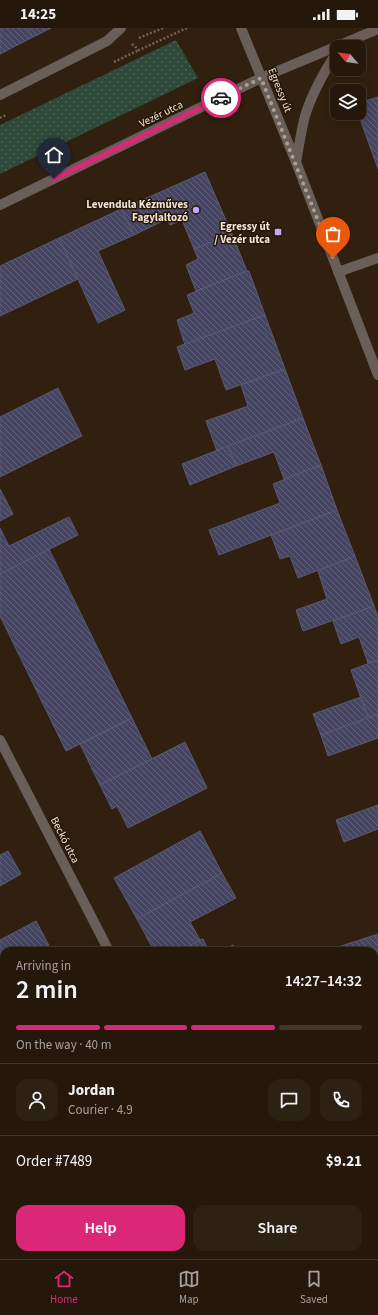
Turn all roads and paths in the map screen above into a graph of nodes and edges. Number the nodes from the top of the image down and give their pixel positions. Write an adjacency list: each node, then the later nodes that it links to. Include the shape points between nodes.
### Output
1 (187, 28): 4 (path, via 139,50)
2 (242, 28): 8 (street, Egressy út)
3 (378, 29): 5 (street, Vezér utca)
4 (120, 30): 9 (street, via 108,41)
5 (355, 40)
6 (330, 51): 8 (street, Vezér utca)
7 (330, 63): 10 (street, Egressy út, via 310,102)
8 (261, 78): 10 (street, Egressy út); 11 (street, Vezér utca)
9 (0, 95)
10 (296, 162): 13 (street, Egressy út)
11 (0, 205)
12 (378, 258): 13 (street)
13 (338, 272): 14 (street, Egressy út)
14 (378, 375)
15 (0, 740): 16 (street, Beckó utca)
16 (107, 947)

